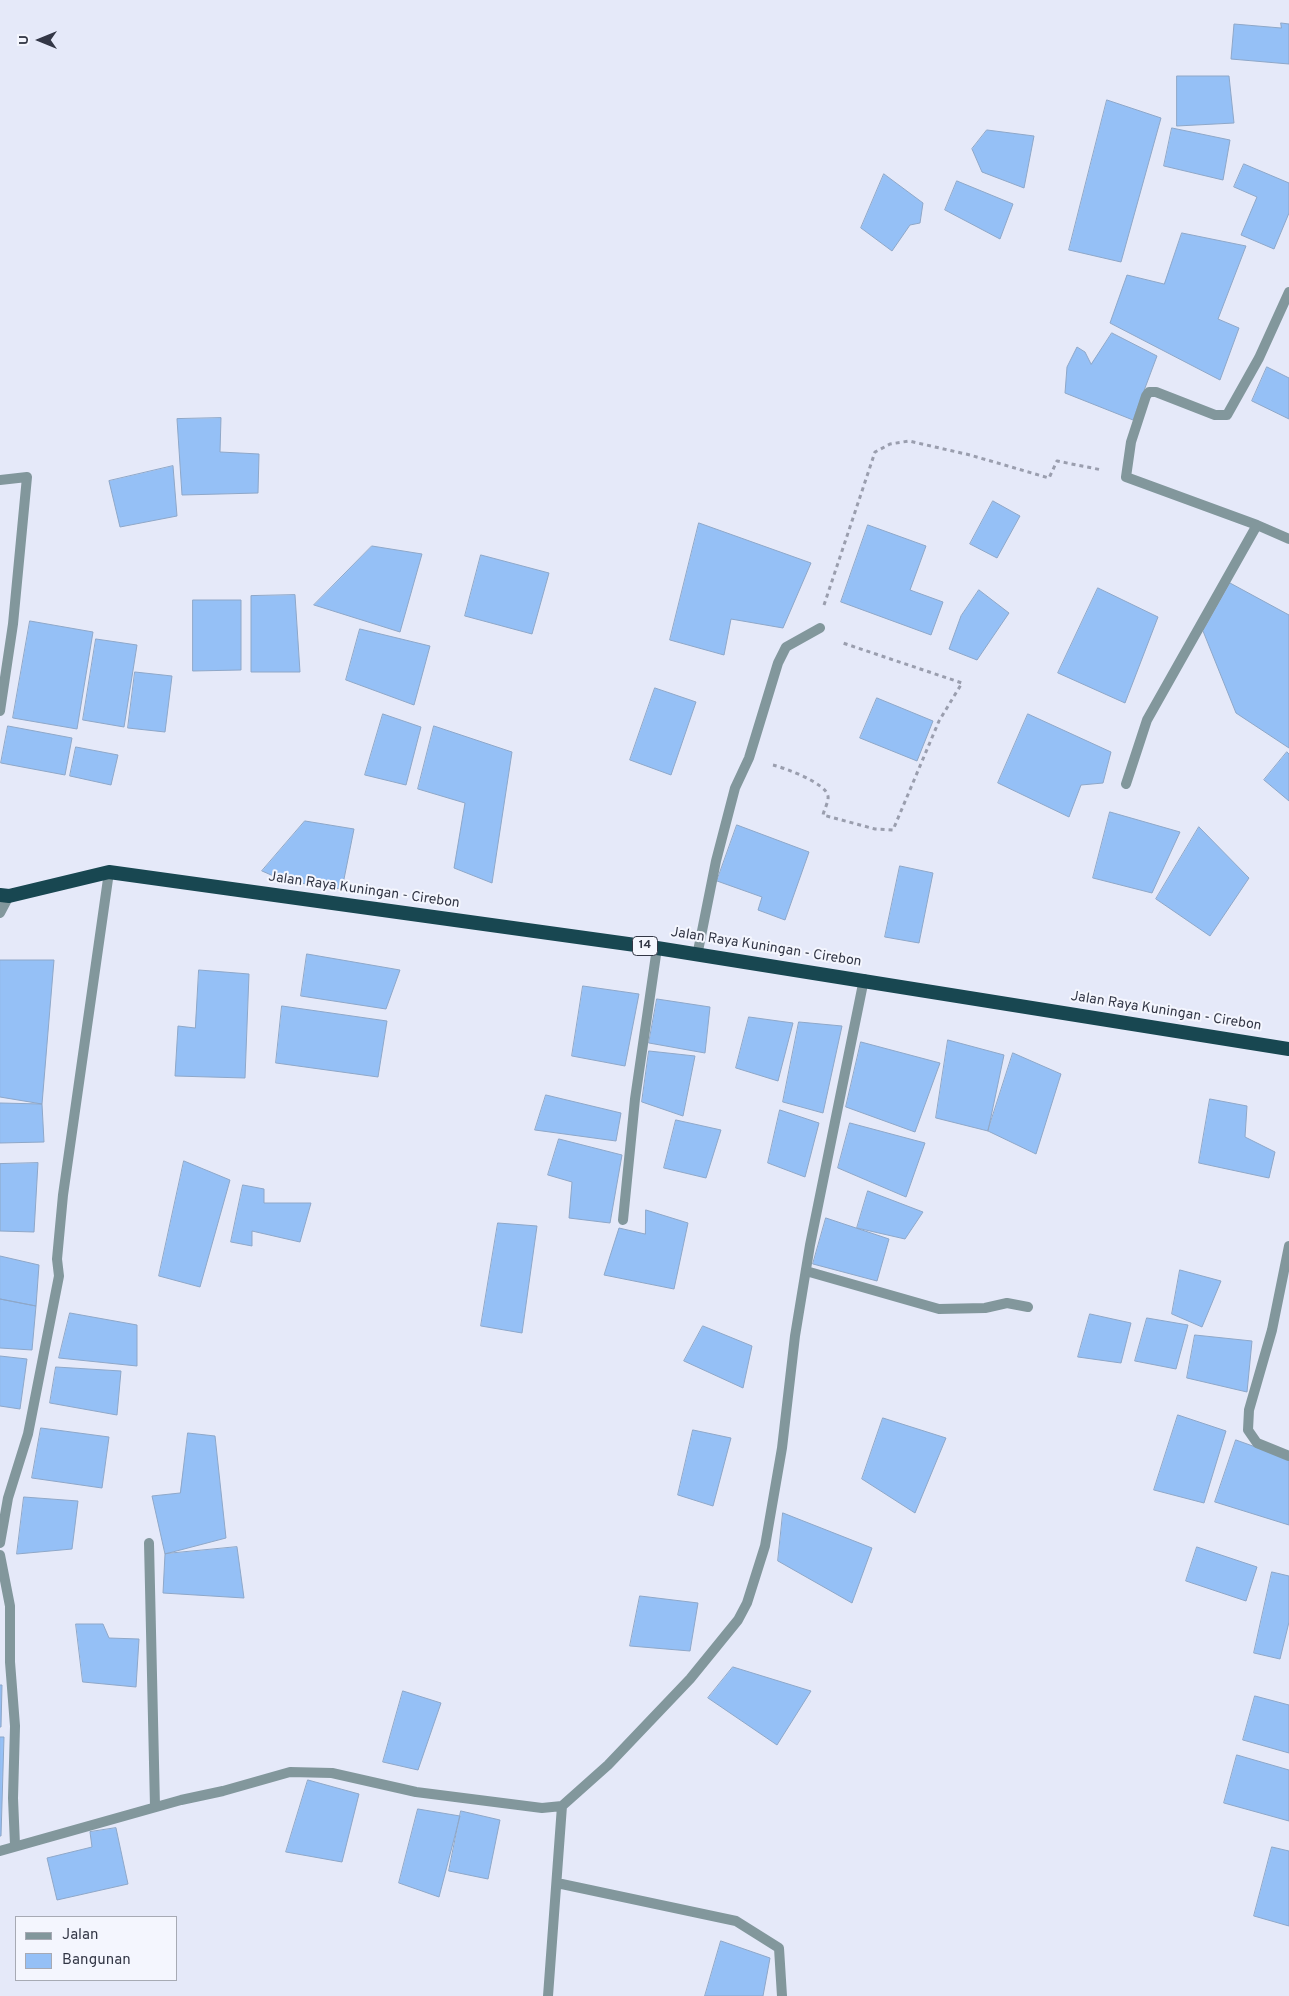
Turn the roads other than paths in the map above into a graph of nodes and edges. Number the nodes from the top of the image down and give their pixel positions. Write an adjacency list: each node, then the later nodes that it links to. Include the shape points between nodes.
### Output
1 (1289, 292): 3 (street, via 1259,358 1227,415 1215,415 1149,392 1131,442 1126,477)
2 (0, 480): 6 (street, via 28,477 13,624)
3 (1257, 525): 4 (street); 7 (street, via 1147,720)
4 (1289, 539)
5 (820, 628): 12 (street, via 786,647 778,663 749,758 735,788)
6 (0, 711)
7 (1126, 784)
8 (109, 872): 9 (highway, Jalan Raya Kuningan - Cirebon / 14); 11 (highway, Jalan Raya Kuningan - Cirebon / 14); 21 (street, via 63,1196 58,1276 28,1434 8,1498)
9 (4, 896): 10 (street)
10 (0, 913)
11 (657, 948): 12 (highway, Jalan Raya Kuningan - Cirebon / 14); 15 (street, via 635,1099)
12 (697, 956): 13 (highway, Jalan Raya Kuningan - Cirebon / 14)
13 (864, 980): 14 (highway, Jalan Raya Kuningan - Cirebon / 14); 17 (street)
14 (1289, 1048)
15 (623, 1220)
16 (1289, 1246): 19 (street, via 1272,1330 1249,1410 1248,1430 1258,1443)
17 (806, 1271): 18 (street, via 939,1309 985,1308 1007,1303); 23 (street, via 766,1546 747,1603 738,1620 690,1679 608,1765)
18 (1028, 1307)
19 (1289, 1456)
20 (149, 1542): 24 (street)
21 (0, 1543)
22 (0, 1555): 25 (street, via 10,1606)
23 (562, 1806): 24 (street, via 542,1808 416,1792 332,1773 290,1772 223,1792); 27 (street)
24 (155, 1807): 25 (street)
25 (15, 1845): 26 (street)
26 (0, 1850)
27 (557, 1883): 28 (street); 29 (street, via 736,1921 779,1948)
28 (548, 1996)
29 (782, 1996)

